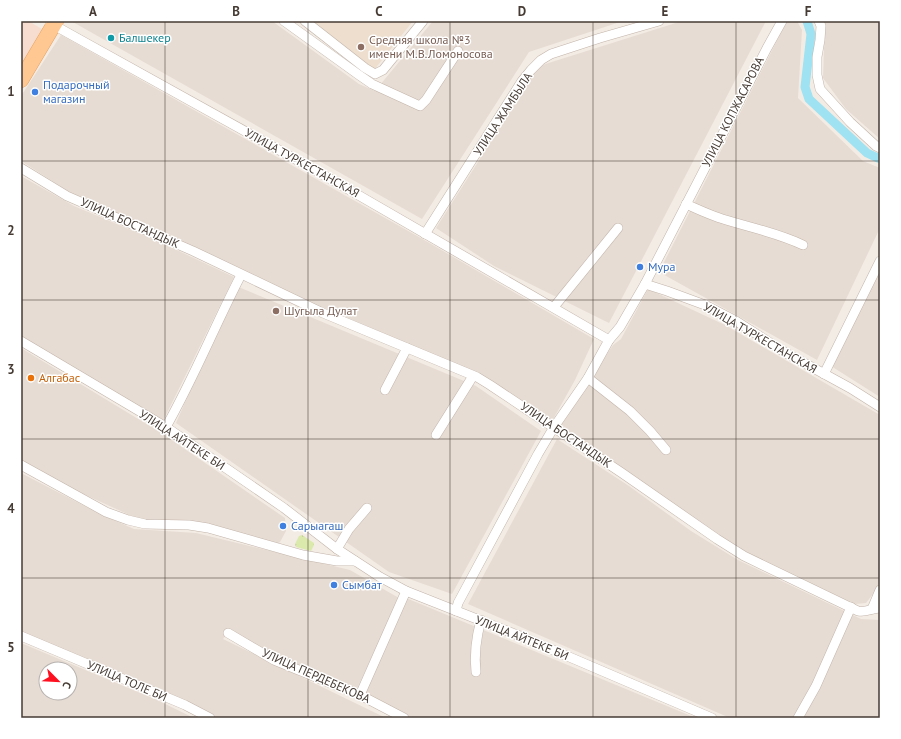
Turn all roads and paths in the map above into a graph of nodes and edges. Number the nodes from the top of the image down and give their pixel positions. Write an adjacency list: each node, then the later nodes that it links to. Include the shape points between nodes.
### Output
1 (284, 21): 8 (street, via 359,76 420,106)
2 (305, 21): 3 (street, via 375,74 383,70)
3 (423, 21)
4 (659, 21): 14 (street, УЛИЦА ЖАМБЫЛА, via 551,54 541,60 522,82)
5 (782, 21): 12 (street, УЛИЦА КОПЖАСАРОВА)
6 (819, 21): 10 (street, via 821,26 817,75 820,89 850,122)
7 (53, 22): 9 (main road); 14 (street, УЛИЦА ТУРКЕСТАНСКАЯ)
8 (458, 51)
9 (21, 80)
10 (880, 148)
11 (21, 168): 17 (street, УЛИЦА БОСТАНДЫК, via 67,196)
12 (686, 204): 15 (street, via 726,220 790,238); 18 (street, УЛИЦА КОПЖАСАРОВА)
13 (618, 228): 19 (street)
14 (425, 234): 19 (street, УЛИЦА ТУРКЕСТАНСКАЯ)
15 (803, 245)
16 (880, 261): 23 (street)
17 (241, 274): 22 (street, УЛИЦА БОСТАНДЫК, via 323,313); 28 (street)
18 (645, 284): 20 (street, via 620,327); 23 (street, УЛИЦА ТУРКЕСТАНСКАЯ, via 705,305)
19 (554, 307): 20 (street, УЛИЦА ТУРКЕСТАНСКАЯ)
20 (609, 340): 25 (street)
21 (21, 341): 28 (street, УЛИЦА АЙТЕКЕ БИ)
22 (407, 348): 24 (street, УЛИЦА БОСТАНДЫК); 26 (street)
23 (824, 374): 27 (street, УЛИЦА ТУРКЕСТАНСКАЯ)
24 (472, 376): 29 (street, УЛИЦА БОСТАНДЫК); 30 (street)
25 (588, 378): 29 (street); 31 (street, via 630,411)
26 (385, 390)
27 (880, 406)
28 (166, 427): 34 (street, УЛИЦА АЙТЕКЕ БИ, via 284,508)
29 (554, 427): 38 (street, УЛИЦА БОСТАНДЫК, via 744,556); 40 (street, via 491,539)
30 (436, 436)
31 (666, 450)
32 (21, 465): 35 (street, via 106,512 128,520 145,524 208,528 303,555 337,561)
33 (367, 508): 34 (street, via 349,529)
34 (337, 549): 35 (street, УЛИЦА АЙТЕКЕ БИ)
35 (355, 561): 37 (street, УЛИЦА АЙТЕКЕ БИ)
36 (880, 590): 39 (street)
37 (406, 591): 40 (street, УЛИЦА АЙТЕКЕ БИ); 45 (street)
38 (851, 607): 39 (street, УЛИЦА БОСТАНДЫК, via 864,612); 49 (street, via 818,681)
39 (876, 608)
40 (456, 611): 41 (street, УЛИЦА АЙТЕКЕ БИ)
41 (481, 620): 44 (street, via 474,657); 48 (street, УЛИЦА АЙТЕКЕ БИ)
42 (228, 633): 45 (street, УЛИЦА ПЕРДЕБЕКОВА, via 274,660)
43 (21, 636): 46 (street, УЛИЦА ТОЛЕ БИ)
44 (476, 672)
45 (360, 694): 47 (street, УЛИЦА ПЕРДЕБЕКОВА)
46 (210, 718)
47 (404, 718)
48 (712, 718)
49 (798, 718)

